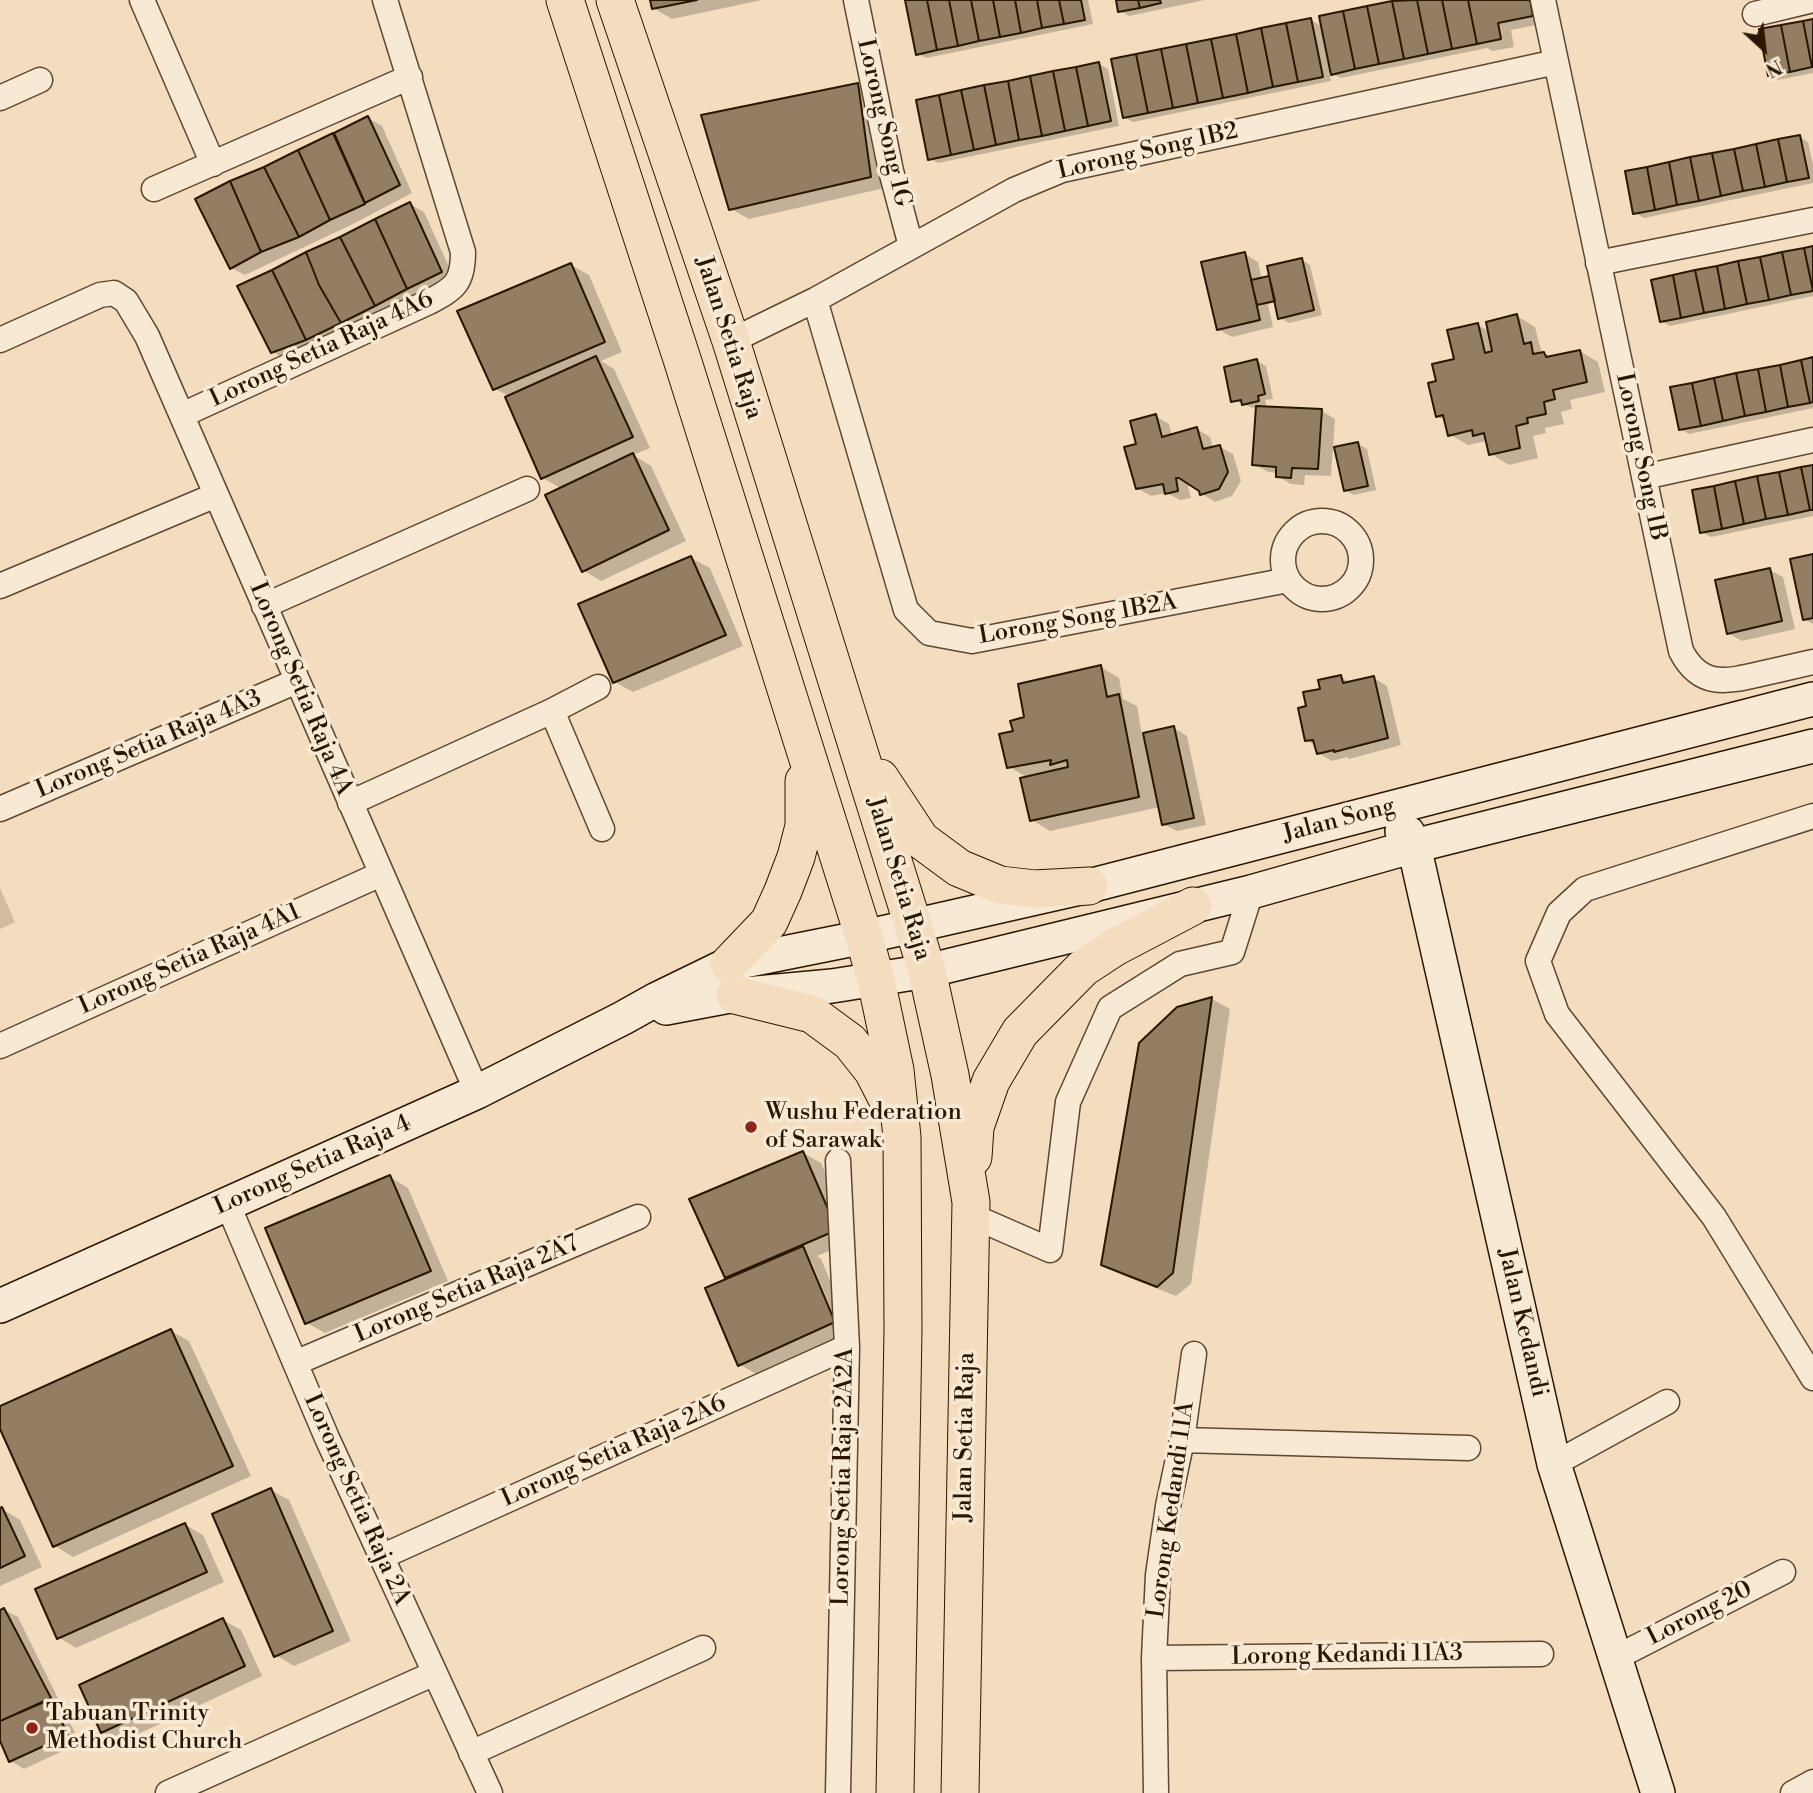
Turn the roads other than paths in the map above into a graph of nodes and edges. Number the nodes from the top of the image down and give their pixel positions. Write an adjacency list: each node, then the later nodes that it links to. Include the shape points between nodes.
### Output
1 (142, 0): 13 (street)
2 (385, 0): 10 (street, Lorong Setia Raja 4A6)
3 (565, 0): 35 (main road, Jalan Setia Raja)
4 (615, 0): 20 (main road, Jalan Setia Raja)
5 (856, 0): 16 (street, Lorong Song 1G)
6 (1543, 0): 9 (street, Lorong Song 1B)
7 (1813, 0): 8 (street)
8 (1755, 14)
9 (1556, 62): 16 (street, Lorong Song 1B2, via 1062,170 1014,190); 17 (street, Lorong Song 1B)
10 (410, 77): 13 (street); 21 (street, Lorong Setia Raja 4A6, via 463,252 458,282 429,302)
11 (40, 80): 12 (street)
12 (0, 98)
13 (213, 164): 14 (street)
14 (154, 189)
15 (1813, 220): 17 (street)
16 (911, 246): 18 (street, Lorong Song 1B2)
17 (1598, 263): 23 (street, Lorong Song 1B)
18 (815, 300): 20 (street, Lorong Song 1B2); 26 (street, Lorong Song 1B2A, via 906,610 929,633 972,641)
19 (0, 340): 21 (street, Lorong Setia Raja 4A, via 114,293 127,301 147,336)
20 (731, 341): 34 (main road, Jalan Setia Raja)
21 (182, 415): 25 (street, Lorong Setia Raja 4A)
22 (1813, 440): 23 (street)
23 (1644, 477): 29 (street, Lorong Song 1B, via 1681,651 1696,672 1726,682)
24 (527, 489): 28 (street)
25 (216, 495): 27 (street); 28 (street, Lorong Setia Raja 4A)
26 (1288, 580)
27 (0, 586)
28 (264, 606): 30 (street, Lorong Setia Raja 4A)
29 (1813, 662)
30 (297, 681): 37 (street, Lorong Setia Raja 4A); 38 (street, Lorong Setia Raja 4A3)
31 (598, 687): 33 (street)
32 (1813, 699): 42 (main road, Jalan Song)
33 (552, 711): 37 (street); 40 (street)
34 (853, 732): 44 (main road, via 921,840 959,867 1000,885 1035,889); 47 (main road, Jalan Setia Raja)
35 (802, 746): 48 (main road, Jalan Setia Raja); 50 (main road, via 804,826 796,857 769,922)
36 (1813, 746): 41 (main road, Jalan Song)
37 (350, 803): 43 (street, Lorong Setia Raja 4A)
38 (0, 809)
39 (1813, 816): 63 (street, via 1585,889 1559,913 1538,961 1557,1014 1714,1217)
40 (602, 828)
41 (1414, 846): 42 (main road, via 1408,834 1398,829 1310,845); 45 (main road, Jalan Song); 67 (main road, Jalan Kedandi)
42 (1226, 850): 44 (main road, Jalan Song)
43 (381, 874): 52 (street, Lorong Setia Raja 4A1); 53 (street, Lorong Setia Raja 4A)
44 (1089, 886): 47 (main road, Jalan Song)
45 (1251, 892): 46 (main road, Jalan Song); 57 (street, via 1232,952 1180,964 1110,1008 1068,1102 1050,1250)
46 (1193, 906): 49 (main road, Jalan Song); 57 (main road, via 1083,968 1020,1032 991,1081 975,1127)
47 (913, 925): 48 (main road, Jalan Song); 49 (main road, Jalan Setia Raja)
48 (863, 937): 50 (main road, Lorong Setia Raja 4); 51 (main road, Jalan Setia Raja)
49 (927, 971): 51 (main road, Jalan Song); 57 (main road, Jalan Setia Raja, via 950,1075)
50 (732, 979): 51 (main road, Lorong Setia Raja 4); 53 (main road, Lorong Setia Raja 4, via 623,1018); 54 (main road, via 813,1014 850,1042 873,1071)
51 (876, 980): 54 (main road, Jalan Setia Raja, via 895,1070)
52 (0, 1046)
53 (477, 1092): 56 (main road, Lorong Setia Raja 4)
54 (902, 1137): 80 (main road, Jalan Setia Raja)
55 (838, 1161): 60 (street, Lorong Setia Raja 2A2A)
56 (228, 1205): 59 (main road, Lorong Setia Raja 4); 62 (street, Lorong Setia Raja 2A)
57 (970, 1209): 81 (main road, Jalan Setia Raja)
58 (638, 1217): 62 (street, Lorong Setia Raja 2A7)
59 (0, 1306)
60 (847, 1347): 68 (street, Lorong Setia Raja 2A6); 79 (street, Lorong Setia Raja 2A2A)
61 (1194, 1354): 65 (street, Lorong Kedandi 11A)
62 (295, 1363): 68 (street, Lorong Setia Raja 2A)
63 (1813, 1378)
64 (1667, 1402): 67 (street)
65 (1182, 1440): 66 (street); 73 (street, Lorong Kedandi 11A, via 1158,1576)
66 (1468, 1448)
67 (1554, 1464): 72 (main road, Jalan Kedandi)
68 (381, 1557): 74 (street, Lorong Setia Raja 2A)
69 (1783, 1572): 72 (street, Lorong 20)
70 (703, 1648): 75 (street)
71 (1541, 1654): 73 (street, Lorong Kedandi 11A3)
72 (1617, 1657): 83 (main road, Jalan Kedandi)
73 (1154, 1658): 82 (street, Lorong Kedandi 11A)
74 (435, 1673): 75 (street, Lorong Setia Raja 2A); 77 (street)
75 (471, 1753): 78 (street, Lorong Setia Raja 2A)
76 (1813, 1782): 84 (street)
77 (168, 1793)
78 (489, 1793)
79 (838, 1793)
80 (895, 1793)
81 (960, 1793)
82 (1156, 1793)
83 (1658, 1793)
84 (1793, 1793)

